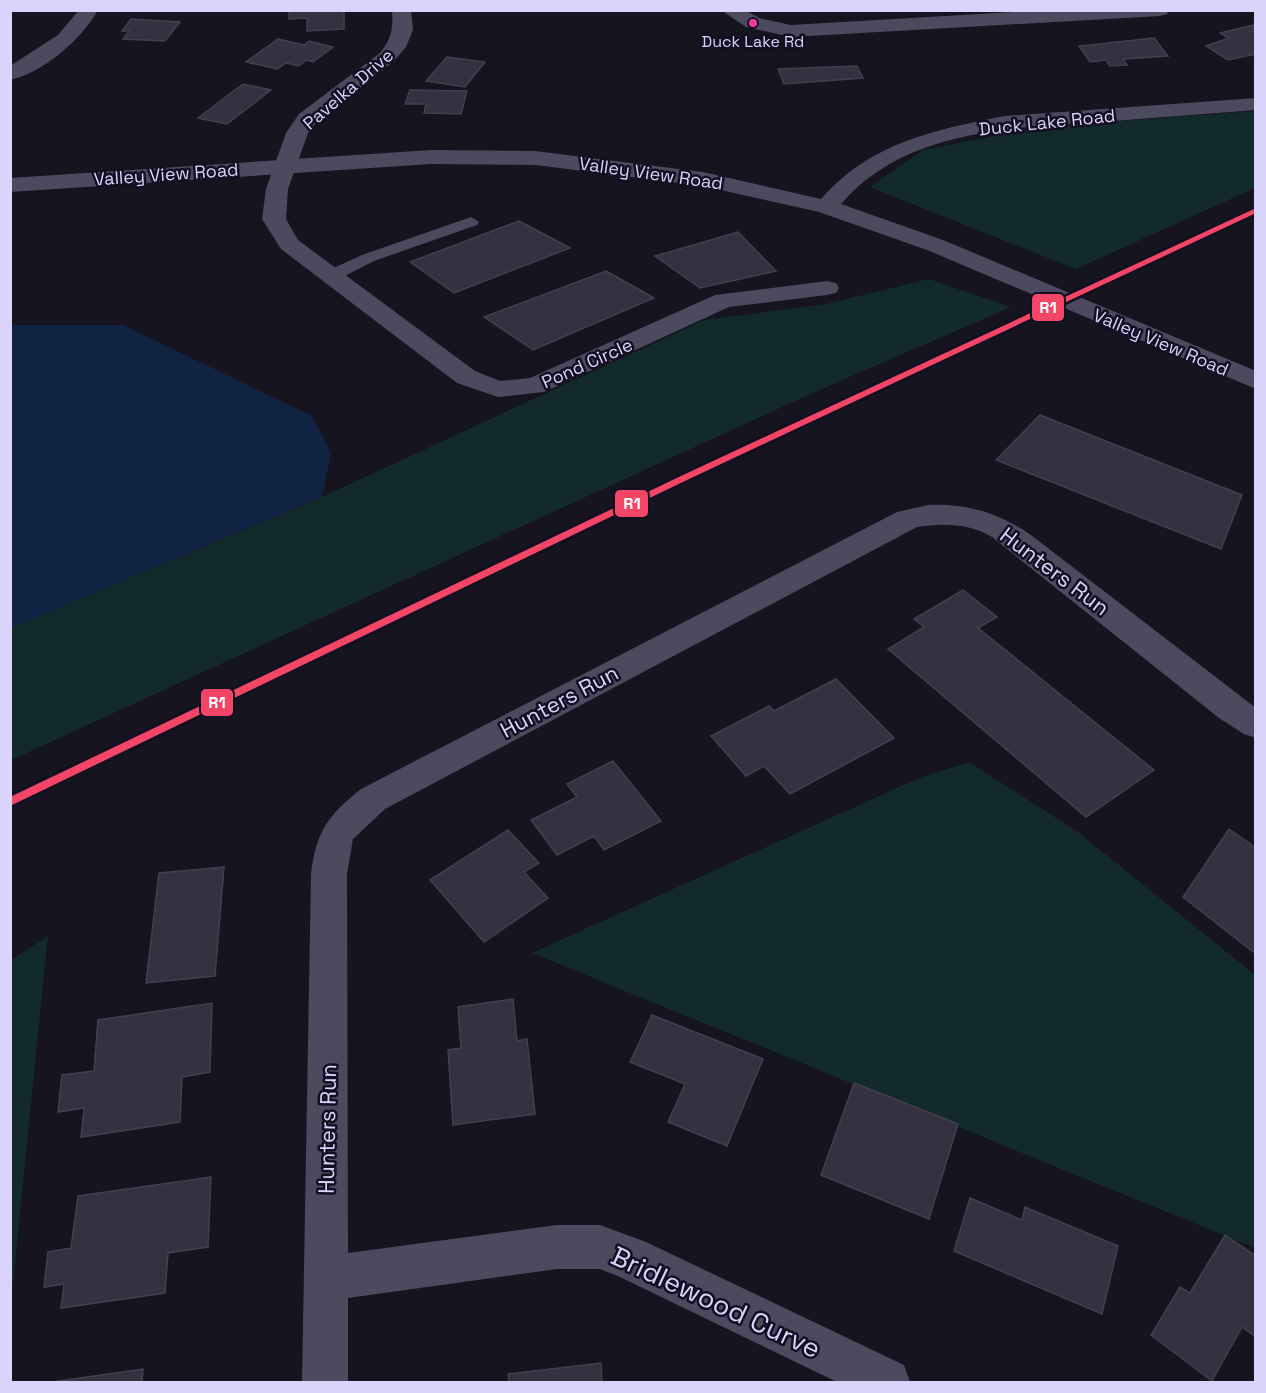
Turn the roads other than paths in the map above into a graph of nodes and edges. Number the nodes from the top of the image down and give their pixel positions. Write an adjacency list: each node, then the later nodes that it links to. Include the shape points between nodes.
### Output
1 (89, 10): 5 (street, via 64,40)
2 (401, 10): 7 (street, Pavelka Drive, via 403,30 399,43 387,57 307,119)
3 (730, 10): 4 (street, via 747,27 791,31)
4 (1160, 10)
5 (10, 74)
6 (1256, 104): 9 (street, Duck Lake Road, via 1005,122 967,130 920,142 882,158 851,180)
7 (284, 165): 8 (street, Valley View Road); 9 (street, Valley View Road, via 431,157 535,158 703,179); 11 (street, Pond Circle, via 274,219 289,244)
8 (10, 185)
9 (826, 207): 13 (street, Valley View Road, via 935,245)
10 (471, 222): 11 (lane, via 368,258)
11 (331, 276): 12 (street, Pond Circle, via 466,377 498,389 535,386 724,300)
12 (827, 288)
13 (1256, 381)
14 (1256, 725): 15 (street, Hunters Run, via 1002,530 964,517 927,514 907,519 373,800 347,819 332,843)
15 (325, 1279): 16 (street, Hunters Run); 17 (street, Bridlewood Curve, via 557,1247 600,1248 630,1258)
16 (325, 1383)
17 (887, 1383)

